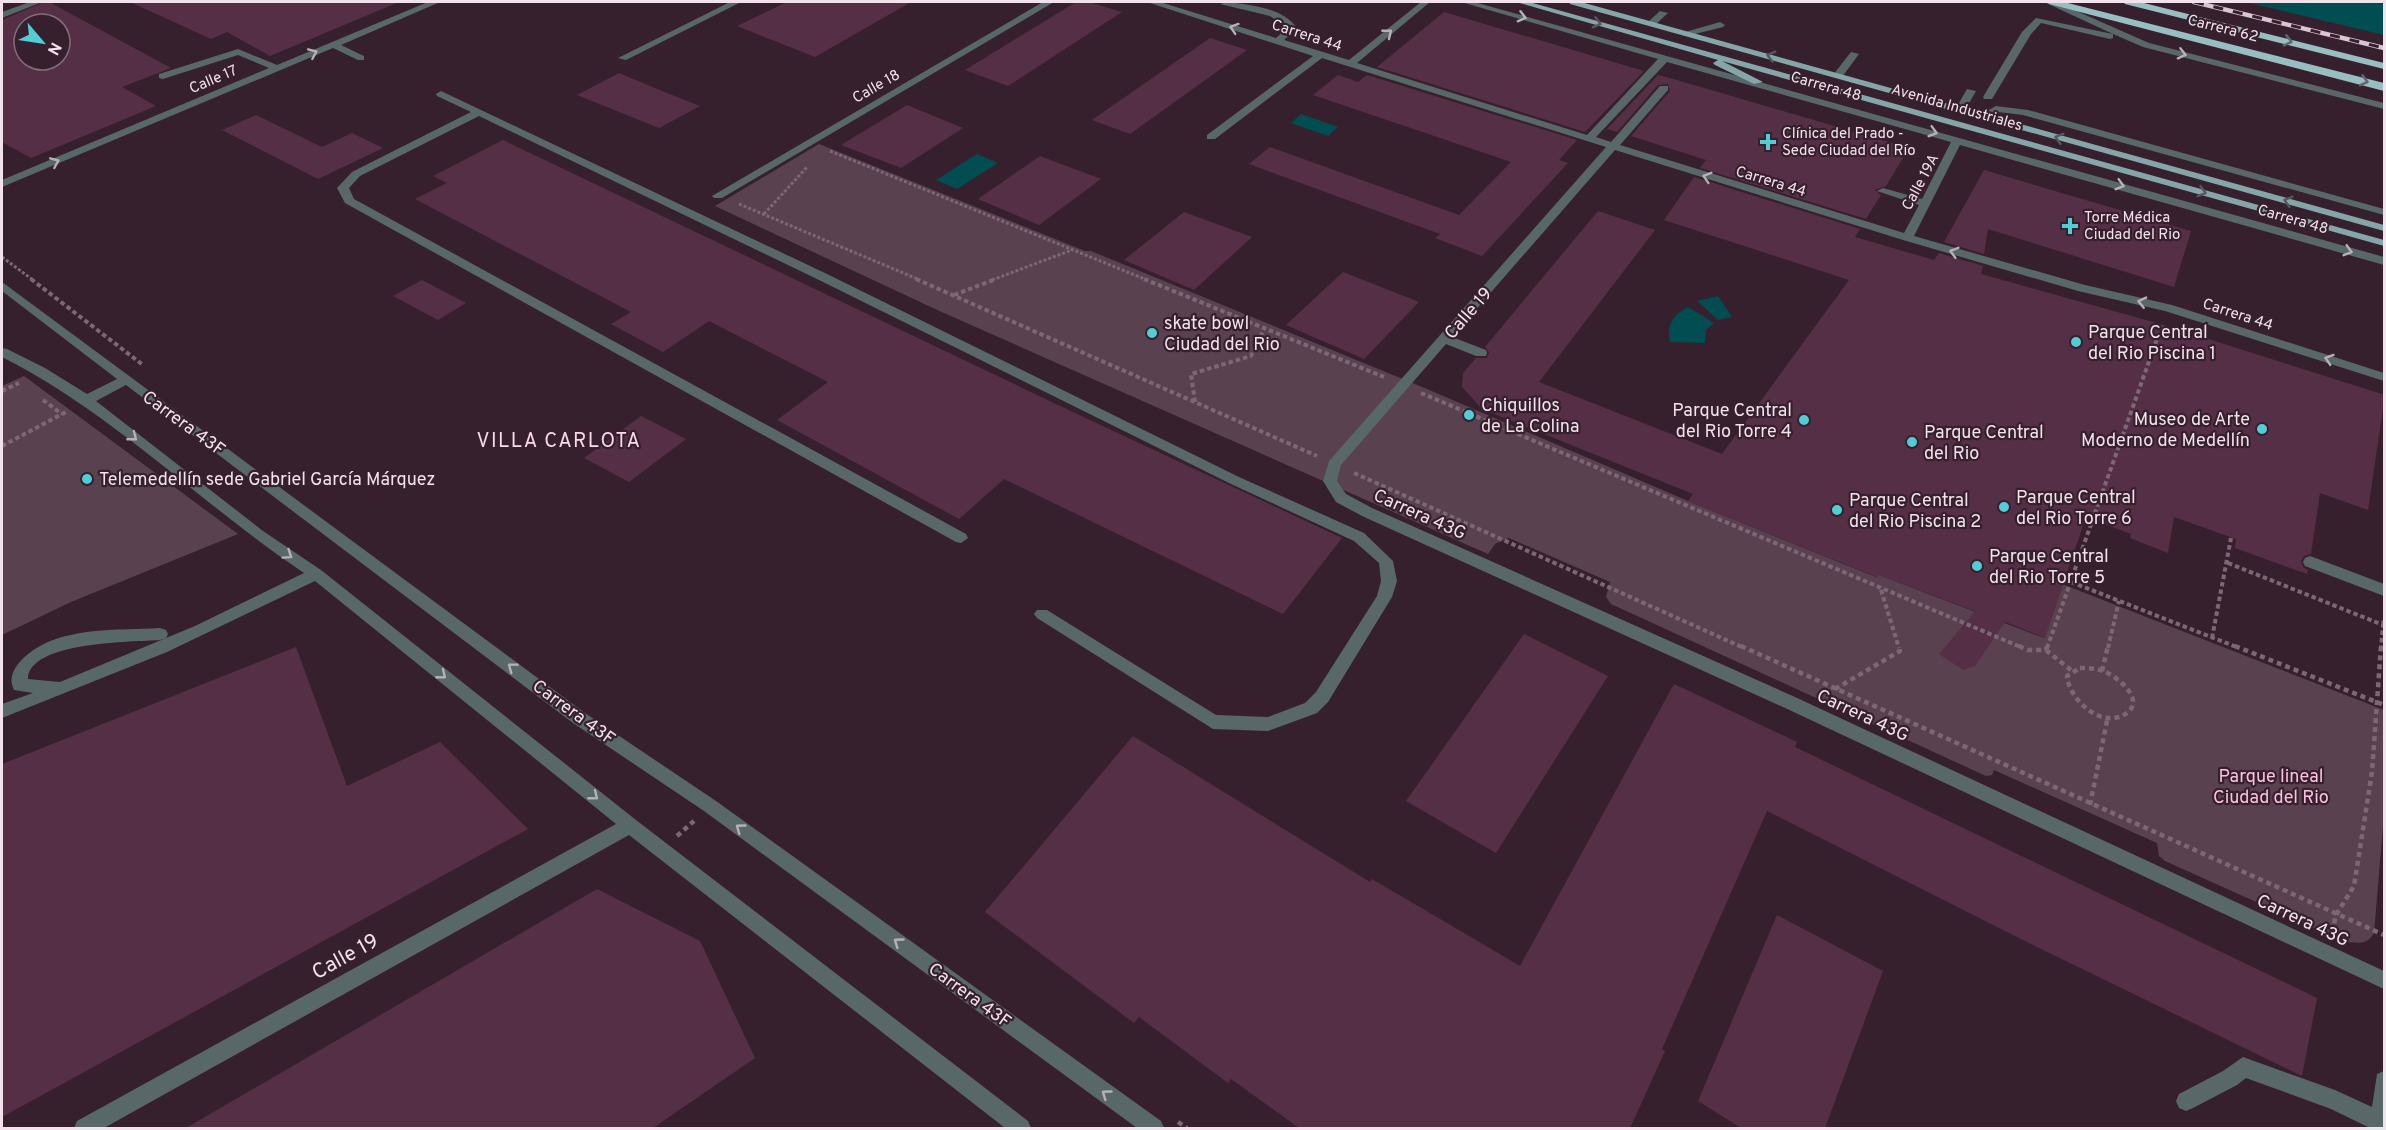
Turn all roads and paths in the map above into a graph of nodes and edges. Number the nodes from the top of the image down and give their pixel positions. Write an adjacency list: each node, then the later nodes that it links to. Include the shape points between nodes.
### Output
1 (37, 2): 15 (street)
2 (435, 2): 20 (street, Calle 17)
3 (736, 2): 26 (street)
4 (1049, 2): 47 (street, Calle 18)
5 (1152, 2): 18 (street, Carrera 44, one-way to 5)
6 (1426, 2): 28 (street, one-way to 6)
7 (1466, 2): 34 (street, Carrera 48, one-way to 34)
8 (1521, 2): 21 (main road, Avenida Industriales, one-way to 21)
9 (1573, 2): 16 (main road, Avenida Industriales)
10 (2051, 2): 22 (street); 33 (highway, Carrera 62)
11 (2100, 2): 33 (highway)
12 (2129, 2): 29 (highway, Carrera 62, one-way to 29)
13 (1225, 4): 18 (street, via 1280,16 1290,22 1292,28)
14 (1664, 13): 16 (street)
15 (2, 15)
16 (1652, 23): 17 (main road, Avenida Industriales)
17 (1687, 33): 19 (main road, Avenida Industriales); 19 (street, via 1719,25)
18 (1277, 42): 24 (street, Carrera 44)
19 (1720, 42): 31 (main road, Avenida Industriales, one-way to 19)
20 (333, 45): 25 (street); 30 (street, Calle 17, one-way to 20)
21 (1680, 45): 34 (main road); 58 (main road, Avenida Industriales, one-way to 58)
22 (2146, 45): 39 (street, via 2039,21 2027,32); 40 (street, one-way to 40)
23 (1854, 54): 31 (street)
24 (1320, 55): 28 (street, Carrera 44); 44 (street)
25 (361, 58)
26 (623, 58)
27 (1663, 60): 45 (street)
28 (1349, 64): 45 (street, Carrera 44)
29 (2385, 66)
30 (277, 68): 32 (street, via 238,52); 50 (street, Calle 17, one-way to 30)
31 (1838, 75): 41 (main road, Avenida Industriales)
32 (163, 76)
33 (2343, 76): 35 (highway, Carrera 62, one-way to 35)
34 (1758, 82): 46 (street, Carrera 48, one-way to 46)
35 (2385, 87)
36 (1664, 88): 48 (street, Calle 19)
37 (1971, 91): 41 (street)
38 (441, 94): 42 (street)
39 (1988, 97)
40 (2385, 106)
41 (1960, 110): 43 (main road, Avenida Industriales)
42 (479, 112): 80 (street, via 356,174 343,188 349,201); 89 (street, via 1234,480 1359,537 1386,561 1389,573 1384,597 1322,698 1311,708 1268,724 1213,722)
43 (1983, 116): 54 (street, via 1996,109 2024,112); 56 (main road, Avenida Industriales, one-way to 43)
44 (1211, 137)
45 (1589, 139): 48 (street, Carrera 44)
46 (1958, 139): 53 (street, Calle 19A); 60 (street, Carrera 48, one-way to 60)
47 (809, 142): 49 (path); 52 (street, Calle 18)
48 (1612, 147): 57 (street, Carrera 44, one-way to 48); 65 (street, Calle 19)
49 (825, 149): 55 (path); 59 (path)
50 (2, 184)
51 (1883, 190): 53 (street)
52 (718, 196): 55 (path)
53 (1925, 202): 57 (street, Calle 19A)
54 (2385, 212)
55 (764, 214): 62 (path)
56 (2385, 228)
57 (1906, 238): 63 (street, Carrera 44, one-way to 57)
58 (2385, 243)
59 (1073, 250): 62 (path); 64 (path)
60 (2385, 261)
61 (2, 286): 69 (street, Carrera 43F)
62 (954, 296): 75 (path)
63 (2168, 308): 68 (street, Carrera 44, one-way to 63); 85 (path)
64 (1265, 327): 70 (path); 75 (path, via 1251,356 1191,374)
65 (1445, 339): 67 (street); 70 (street, Calle 19)
66 (2, 352): 74 (street)
67 (1481, 353)
68 (2385, 377)
69 (125, 380): 74 (street); 104 (street, Carrera 43F, one-way to 69, via 579,718)
70 (1404, 386): 78 (street, Calle 19); 86 (path)
71 (27, 389): 72 (path, via 18,383)
72 (2, 391)
73 (36, 395): 76 (path)
74 (87, 400): 76 (path); 84 (street, one-way to 84, via 258,535)
75 (1195, 402): 78 (path)
76 (63, 414): 77 (path)
77 (2, 446)
78 (1335, 464): 79 (street, Calle 19); 98 (path)
79 (1330, 481): 109 (street, Carrera 43G, via 1341,498 1367,512 1789,702)
80 (961, 538)
81 (2231, 538): 82 (path)
82 (2228, 562): 91 (path); 93 (path)
83 (2310, 562): 87 (street)
84 (316, 574): 97 (street, via 225,620); 105 (street, one-way to 105)
85 (2071, 582): 88 (path); 94 (path)
86 (1881, 589): 94 (path, via 2028,650); 98 (path, via 1900,651)
87 (2385, 590)
88 (2119, 601): 93 (path); 96 (path)
89 (1042, 614)
90 (2385, 619): 91 (path)
91 (2383, 625): 99 (path)
92 (160, 634): 97 (street, via 71,640 35,655 20,673 20,685)
93 (2212, 638): 99 (path)
94 (2046, 650): 95 (path)
95 (2072, 671): 96 (path); 102 (path, via 2067,676 2068,692 2096,714)
96 (2102, 671): 102 (path, via 2122,683 2132,700 2127,713)
97 (63, 689): 101 (street)
98 (1835, 689): 103 (path)
99 (2379, 703): 100 (path); 107 (path, via 2354,886)
100 (2385, 705)
101 (2, 711)
102 (2108, 716): 103 (path)
103 (2090, 805): 107 (path)
104 (710, 806): 106 (path); 116 (street, Carrera 43F, one-way to 104)
105 (630, 825): 106 (street); 114 (street, Calle 19)
106 (663, 850): 115 (street)
107 (2336, 915): 108 (path); 109 (path)
108 (2385, 935)
109 (2328, 953): 110 (street, Carrera 43G)
110 (2385, 980)
111 (2385, 1082): 113 (street)
112 (2186, 1101): 113 (street, via 2243,1067 2335,1100)
113 (2381, 1125)
114 (84, 1128)
115 (1021, 1128)
116 (1154, 1128)

